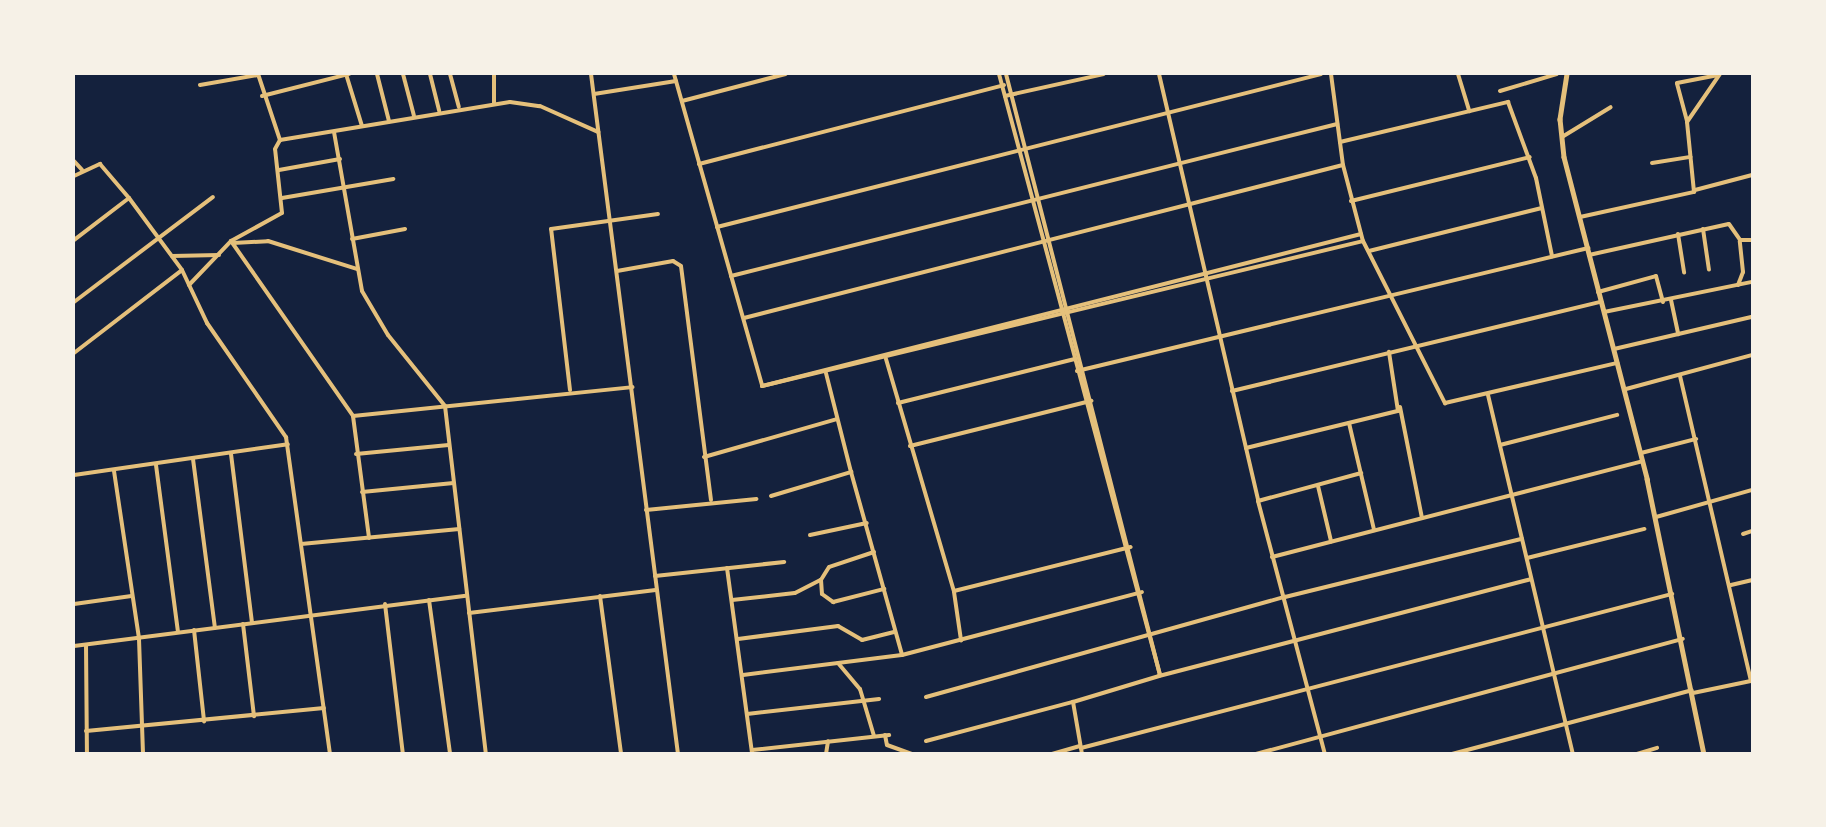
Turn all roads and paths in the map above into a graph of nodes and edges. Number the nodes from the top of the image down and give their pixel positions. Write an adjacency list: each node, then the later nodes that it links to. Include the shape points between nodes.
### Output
1 (258, 74): 23 (street); 28 (street)
2 (347, 74): 28 (street); 41 (street)
3 (377, 74): 38 (street)
4 (403, 74): 37 (street)
5 (430, 74): 35 (street)
6 (450, 74): 32 (street)
7 (495, 74): 31 (street)
8 (591, 74): 26 (street)
9 (674, 74): 21 (street)
10 (786, 74): 30 (street)
11 (999, 74): 24 (street)
12 (1005, 74): 22 (street)
13 (1104, 74): 27 (street)
14 (1159, 74): 34 (street)
15 (1322, 74): 34 (street)
16 (1331, 74): 40 (street)
17 (1458, 74): 36 (street)
18 (1557, 74): 25 (street)
19 (1567, 74): 44 (street)
20 (1719, 74): 39 (street); 39 (street, via 1677,83)
21 (676, 81): 26 (street); 30 (street)
22 (1008, 84): 24 (street); 27 (street)
23 (200, 85)
24 (1002, 85): 29 (street); 55 (street)
25 (1500, 91)
26 (594, 94): 43 (street)
27 (1011, 95): 29 (street); 47 (street)
28 (262, 96): 45 (street)
29 (1005, 96): 48 (street)
30 (682, 101): 55 (street)
31 (494, 103): 32 (street); 43 (street, via 540,106)
32 (459, 107): 35 (street)
33 (1611, 107): 44 (street)
34 (1167, 109): 47 (street); 53 (street)
35 (439, 111): 37 (street)
36 (1469, 111): 46 (street); 49 (street, via 1508,102)
37 (414, 116): 38 (street)
38 (389, 121): 41 (street)
39 (1687, 122): 50 (street)
40 (1337, 124): 46 (street); 53 (street)
41 (362, 126): 42 (street)
42 (334, 132): 45 (street); 51 (street)
43 (599, 133): 73 (street)
44 (1562, 137): 72 (street)
45 (280, 140): 58 (street)
46 (1340, 142): 56 (street)
47 (1023, 148): 48 (street); 67 (street)
48 (1018, 150): 67 (street); 74 (street)
49 (1530, 157): 68 (street); 70 (street)
50 (1692, 157): 54 (street); 63 (street)
51 (340, 159): 58 (street); 62 (street)
52 (74, 161): 57 (street)
53 (1179, 162): 67 (street); 69 (street)
54 (1652, 163)
55 (699, 164): 74 (street)
56 (1343, 165): 68 (street); 69 (street)
57 (82, 170): 60 (street); 65 (street, via 95,164 107,168)
58 (278, 170): 66 (street)
59 (1752, 175): 63 (street)
60 (74, 176)
61 (393, 179): 62 (street)
62 (345, 189): 66 (street); 80 (street)
63 (1695, 189): 72 (street, via 1688,196)
64 (213, 197): 79 (street)
65 (129, 198): 79 (street); 82 (street)
66 (282, 198): 87 (street, via 277,219)
67 (1033, 199): 81 (street); 85 (street); 100 (street)
68 (1351, 201): 77 (street)
69 (1188, 202): 81 (street); 98 (street)
70 (1542, 208): 89 (street); 93 (street)
71 (658, 214): 73 (street)
72 (1580, 217): 88 (street)
73 (611, 221): 97 (street); 136 (street, via 551,229)
74 (717, 226): 100 (street)
75 (405, 229): 80 (street)
76 (1702, 229): 78 (street); 83 (street, via 1732,224); 96 (street)
77 (1361, 234): 86 (street); 98 (street)
78 (1678, 234): 91 (street); 99 (street)
79 (160, 239): 92 (street); 108 (street)
80 (352, 239): 94 (street)
81 (1047, 239): 85 (street); 111 (street)
82 (74, 240)
83 (1740, 240): 84 (street); 104 (street, via 1743,272)
84 (1752, 240)
85 (1041, 241): 112 (street); 117 (street)
86 (1363, 241): 89 (street); 101 (street)
87 (232, 242): 90 (street); 94 (street, via 268,241); 145 (street)
88 (1588, 248): 91 (street); 93 (street)
89 (1369, 251): 106 (street)
90 (220, 255): 92 (street); 103 (street)
91 (1589, 255): 105 (street)
92 (172, 256): 95 (street)
93 (1552, 256): 106 (street)
94 (357, 269): 142 (street, via 372,312)
95 (182, 270): 103 (street); 123 (street)
96 (1709, 270)
97 (617, 271): 134 (street); 157 (street, via 673,261 681,266)
98 (1204, 272): 101 (street); 111 (street)
99 (1684, 273)
100 (731, 276): 117 (street)
101 (1206, 278): 114 (street); 119 (street)
102 (1752, 282): 104 (street)
103 (189, 285): 149 (street, via 207,323)
104 (1738, 285): 107 (street)
105 (1598, 292): 109 (street); 110 (street, via 1656,276)
106 (1390, 297): 119 (street); 120 (street)
107 (1671, 300): 110 (street); 118 (street)
108 (74, 302)
109 (1601, 302): 113 (street); 120 (street)
110 (1663, 302): 113 (street)
111 (1065, 306): 112 (street); 114 (street)
112 (1059, 307): 115 (street); 128 (street)
113 (1604, 312): 121 (street)
114 (1067, 313): 115 (street); 129 (street)
115 (1061, 315): 125 (street); 126 (street)
116 (1752, 317): 118 (street)
117 (744, 318): 133 (street)
118 (1678, 334): 121 (street)
119 (1221, 337): 129 (street); 137 (street)
120 (1416, 345): 122 (street); 138 (street, via 1445,403)
121 (1614, 349): 127 (street)
122 (1389, 352): 137 (street); 143 (street)
123 (74, 353)
124 (1752, 355): 132 (street)
125 (886, 359): 131 (street); 141 (street)
126 (1074, 359): 130 (street); 141 (street)
127 (1618, 363): 135 (street); 138 (street)
128 (824, 369): 131 (street); 133 (street)
129 (1083, 369): 130 (street); 139 (street)
130 (1077, 371): 140 (street)
131 (826, 375): 133 (street); 146 (street)
132 (1680, 376): 135 (street); 148 (street)
133 (762, 386)
134 (632, 387): 136 (street); 175 (street)
135 (1626, 389): 155 (street)
136 (570, 390): 142 (street)
137 (1232, 391): 153 (street)
138 (1488, 395): 151 (street)
139 (1090, 401): 140 (street); 189 (street)
140 (1085, 402): 152 (street); 190 (street)
141 (898, 403): 152 (street)
142 (445, 406): 145 (street); 150 (street)
143 (1400, 407): 147 (street); 177 (street)
144 (1617, 415): 151 (street)
145 (353, 416): 156 (street)
146 (837, 419): 157 (street); 162 (street)
147 (1349, 423): 153 (street); 163 (street)
148 (1696, 439): 155 (street); 174 (street)
149 (288, 444): 154 (street); 188 (street)
150 (450, 445): 156 (street); 165 (street)
151 (1500, 445): 170 (street)
152 (910, 446): 203 (street)
153 (1246, 448): 173 (street)
154 (231, 453): 158 (street); 217 (street)
155 (1641, 453): 159 (street)
156 (356, 454): 168 (street)
157 (704, 457): 172 (street)
158 (193, 459): 160 (street); 220 (street)
159 (1643, 461): 170 (street); 176 (street)
160 (156, 465): 161 (street); 222 (street)
161 (114, 471): 164 (street); 207 (street)
162 (851, 472): 169 (street); 178 (street)
163 (1361, 473): 166 (street); 181 (street)
164 (74, 475)
165 (454, 483): 168 (street); 179 (street)
166 (1318, 486): 173 (street); 187 (street)
167 (1752, 490): 174 (street)
168 (362, 492): 185 (street)
169 (771, 495)
170 (1513, 496): 177 (street); 186 (street)
171 (756, 499): 172 (street)
172 (711, 500): 175 (street)
173 (1258, 501): 192 (street)
174 (1712, 503): 176 (street); 200 (street)
175 (646, 510): 196 (street)
176 (1656, 517): 206 (street)
177 (1422, 518): 181 (street)
178 (867, 523): 184 (street); 191 (street)
179 (459, 529): 185 (street); 208 (street)
180 (1644, 529): 193 (street)
181 (1374, 530): 187 (street)
182 (1752, 531): 183 (street)
183 (1743, 534)
184 (810, 536)
185 (369, 538): 188 (street)
186 (1522, 539): 193 (street); 210 (street)
187 (1331, 541): 192 (street)
188 (301, 544): 215 (street)
189 (1131, 547): 190 (street); 204 (street)
190 (1125, 549): 203 (street); 205 (street)
191 (874, 552): 198 (street, via 833,565); 201 (street)
192 (1272, 557): 210 (street)
193 (1527, 558): 197 (street)
194 (784, 562): 195 (street)
195 (727, 567): 196 (street); 212 (street)
196 (655, 576): 202 (street)
197 (1532, 579): 219 (street); 230 (street)
198 (821, 580): 201 (street, via 830,603); 212 (street, via 795,593)
199 (1752, 580): 200 (street)
200 (1731, 585): 238 (street)
201 (884, 589): 223 (street)
202 (656, 590): 209 (street); 266 (street)
203 (954, 591): 229 (street)
204 (1142, 592): 205 (street); 224 (street)
205 (1136, 593): 225 (street); 229 (street)
206 (1673, 594): 219 (street); 228 (street)
207 (131, 596): 213 (street); 226 (street)
208 (466, 596): 211 (street); 216 (street)
209 (600, 596): 216 (street); 265 (street)
210 (1285, 597): 224 (street); 230 (street)
211 (429, 599): 214 (street); 263 (street)
212 (732, 600): 227 (street)
213 (74, 603)
214 (384, 604): 215 (street); 262 (street)
215 (310, 613): 217 (street); 245 (street)
216 (469, 613): 264 (street)
217 (252, 623): 218 (street)
218 (243, 624): 220 (street); 247 (street)
219 (1543, 626): 235 (street); 239 (street)
220 (215, 628): 221 (street)
221 (194, 630): 222 (street); 248 (street)
222 (178, 632): 226 (street)
223 (896, 632): 227 (street, via 862,640 838,626); 233 (street)
224 (1152, 634): 225 (street); 237 (street)
225 (1146, 635): 237 (street); 241 (street)
226 (139, 639): 231 (street); 250 (street)
227 (738, 639): 236 (street)
228 (1683, 639): 235 (street); 240 (street)
229 (961, 640): 233 (street)
230 (1294, 641): 237 (street); 239 (street)
231 (86, 645): 232 (street); 251 (street)
232 (74, 646)
233 (902, 655): 234 (street)
234 (838, 663): 236 (street); 243 (street, via 861,689)
235 (1554, 674): 249 (street); 253 (street)
236 (743, 675): 246 (street)
237 (1160, 676): 244 (street)
238 (1752, 680): 240 (street)
239 (1307, 687): 253 (street); 257 (street)
240 (1693, 692): 249 (street); 275 (street)
241 (926, 697)
242 (879, 699): 243 (street)
243 (864, 702): 246 (street); 252 (street)
244 (1073, 702): 255 (street); 257 (street)
245 (324, 708): 247 (street); 261 (street)
246 (747, 714): 258 (street)
247 (254, 716): 248 (street)
248 (204, 721): 250 (street)
249 (1566, 723): 272 (street); 273 (street)
250 (143, 726): 251 (street); 260 (street)
251 (86, 731): 259 (street)
252 (874, 736): 254 (street); 268 (street, via 887,735 887,745)
253 (1320, 737): 270 (street); 271 (street)
254 (828, 741): 258 (street); 267 (street)
255 (926, 741)
256 (1657, 748): 274 (street)
257 (1081, 749): 269 (street)
258 (752, 752)
259 (87, 753)
260 (143, 753)
261 (330, 753)
262 (403, 753)
263 (450, 753)
264 (486, 753)
265 (621, 753)
266 (678, 753)
267 (826, 753)
268 (912, 753)
269 (1052, 753)
270 (1256, 753)
271 (1325, 753)
272 (1452, 753)
273 (1573, 753)
274 (1637, 753)
275 (1704, 753)

